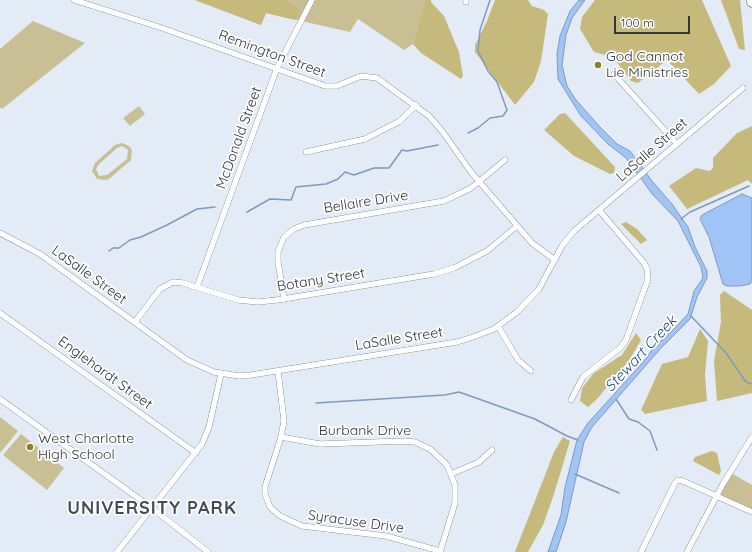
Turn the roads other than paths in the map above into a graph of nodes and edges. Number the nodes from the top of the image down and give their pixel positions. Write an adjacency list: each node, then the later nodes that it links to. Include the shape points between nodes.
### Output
1 (74, 0): 3 (street, Remington Street)
2 (312, 0): 3 (street, McDonald Street)
3 (277, 68): 6 (street, Remington Street, via 328,87 361,76 371,76); 15 (street, McDonald Street)
4 (614, 74): 7 (street)
5 (743, 88): 7 (street, LaSalle Street)
6 (416, 105): 8 (street, via 400,121 364,139); 10 (street, Remington Street, via 437,125)
7 (678, 144): 11 (street, LaSalle Street)
8 (306, 152)
9 (505, 160): 10 (street, Bellaire Drive)
10 (479, 182): 12 (street, Remington Street); 16 (street, Bellaire Drive, via 463,193 444,201 304,225 294,229 284,237 278,252)
11 (599, 210): 14 (street, LaSalle Street, via 568,238); 24 (street, via 644,263 648,279 626,340 620,348 583,377)
12 (517, 226): 14 (street, Remington Street, via 536,246); 16 (street, Botany Street, via 487,251 454,268 434,274)
13 (0, 234): 18 (street, LaSalle Street, via 40,254)
14 (555, 260): 19 (street, LaSalle Street, via 533,297)
15 (196, 287): 16 (street, Botany Street, via 238,300 258,302); 18 (street, Botany Street, via 179,282 165,285)
16 (284, 299)
17 (0, 313): 28 (street, Englehardt Street)
18 (134, 322): 22 (street, LaSalle Street, via 187,360 208,371)
19 (498, 326): 20 (street, LaSalle Street, via 457,342); 21 (street, via 518,360)
20 (278, 371): 22 (street, LaSalle Street, via 239,376); 25 (street, Syracuse Drive, via 284,414)
21 (531, 371)
22 (221, 374): 28 (street, via 209,427)
23 (0, 399): 31 (street)
24 (571, 400)
25 (281, 437): 29 (street, Burbank Drive, via 320,444 415,442 437,454); 33 (street, Syracuse Drive, via 264,490 270,507 280,516 302,526 386,536)
26 (752, 437): 30 (street)
27 (492, 450): 29 (street, via 479,462)
28 (196, 453): 31 (street)
29 (452, 474): 33 (street, Burbank Drive, via 455,503)
30 (716, 496): 32 (street); 36 (street, via 678,480); 37 (street)
31 (152, 508): 34 (street); 35 (street)
32 (752, 512)
33 (440, 551)
34 (116, 552)
35 (208, 552)
36 (640, 552)
37 (688, 552)

